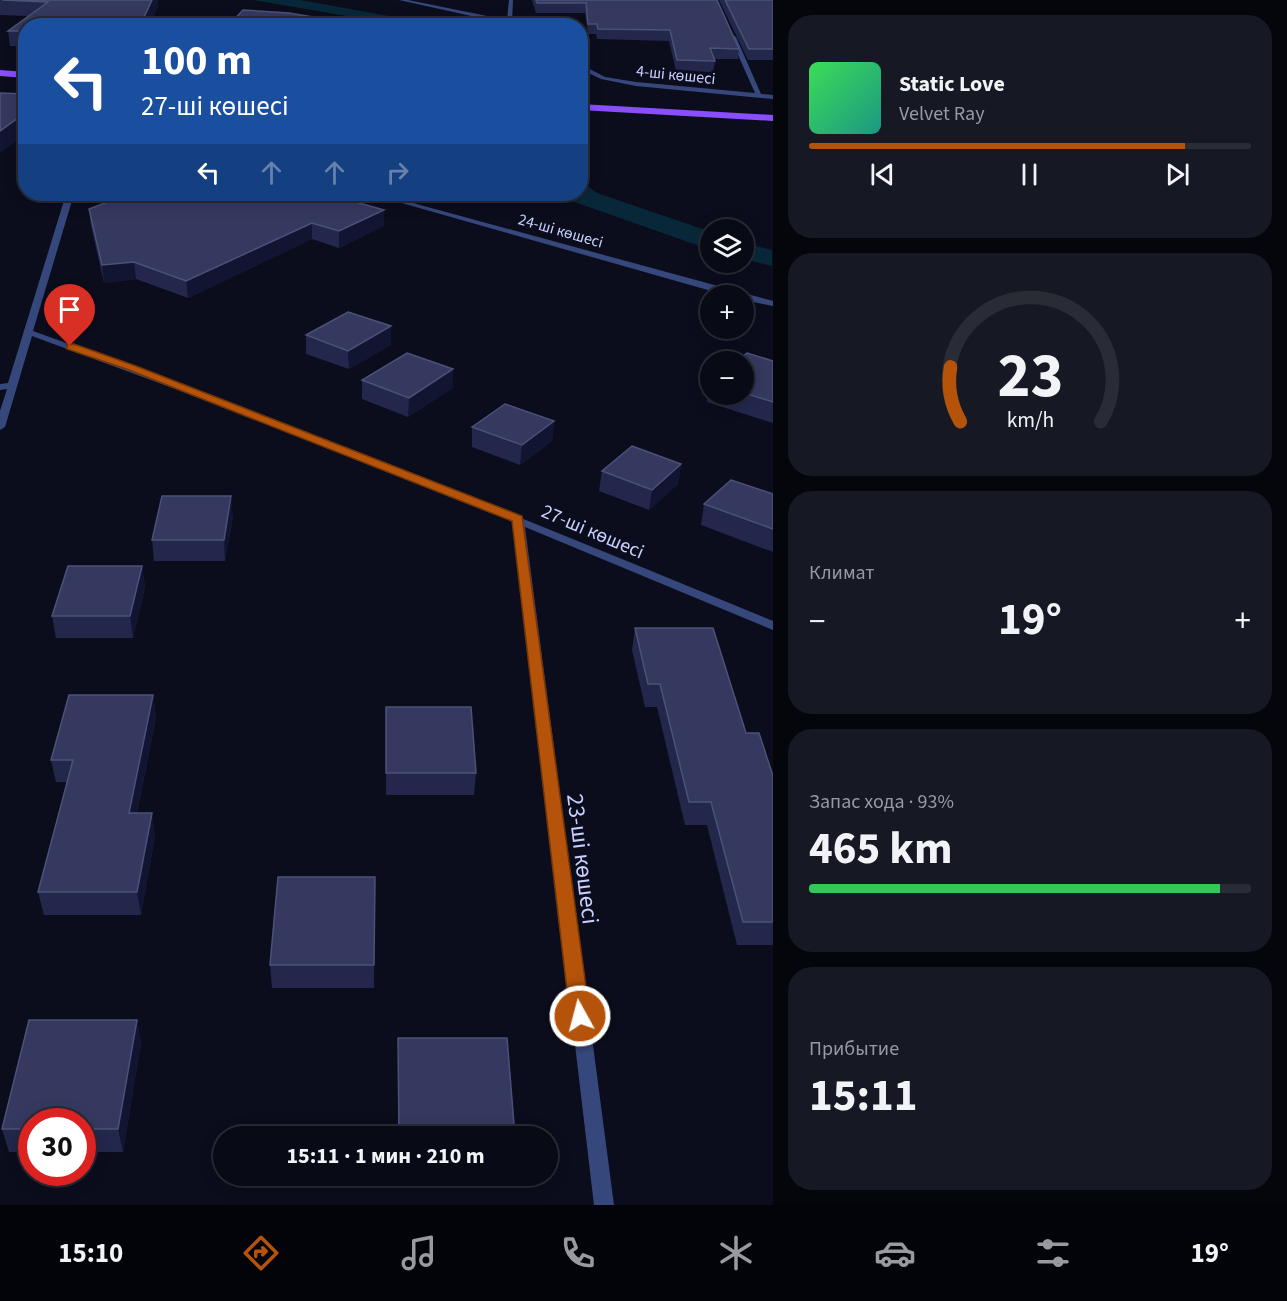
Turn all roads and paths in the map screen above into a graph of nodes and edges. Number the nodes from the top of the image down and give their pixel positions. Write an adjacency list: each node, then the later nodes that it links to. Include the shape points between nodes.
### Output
1 (401, 0): 3 (street)
2 (511, 0): 4 (street)
3 (484, 18)
4 (512, 18)
5 (730, 32): 9 (street)
6 (588, 70): 9 (street, 4-ші көшесі, via 603,78 636,84)
7 (0, 74): 8 (main road)
8 (18, 75)
9 (759, 96): 10 (street, 4-ші көшесі)
10 (772, 97)
11 (588, 107): 12 (main road)
12 (772, 118)
13 (68, 201): 18 (street)
14 (399, 201): 15 (street, 24-ші көшесі)
15 (702, 285)
16 (754, 299): 17 (street, 24-ші көшесі)
17 (772, 304)
18 (29, 332): 20 (street); 22 (street, 27-ші көшесі, via 132,368)
19 (0, 387): 20 (street)
20 (12, 387): 21 (street)
21 (0, 427)
22 (518, 519): 23 (street, 27-ші көшесі); 24 (street, 23-ші көшесі)
23 (772, 626)
24 (604, 1205)

